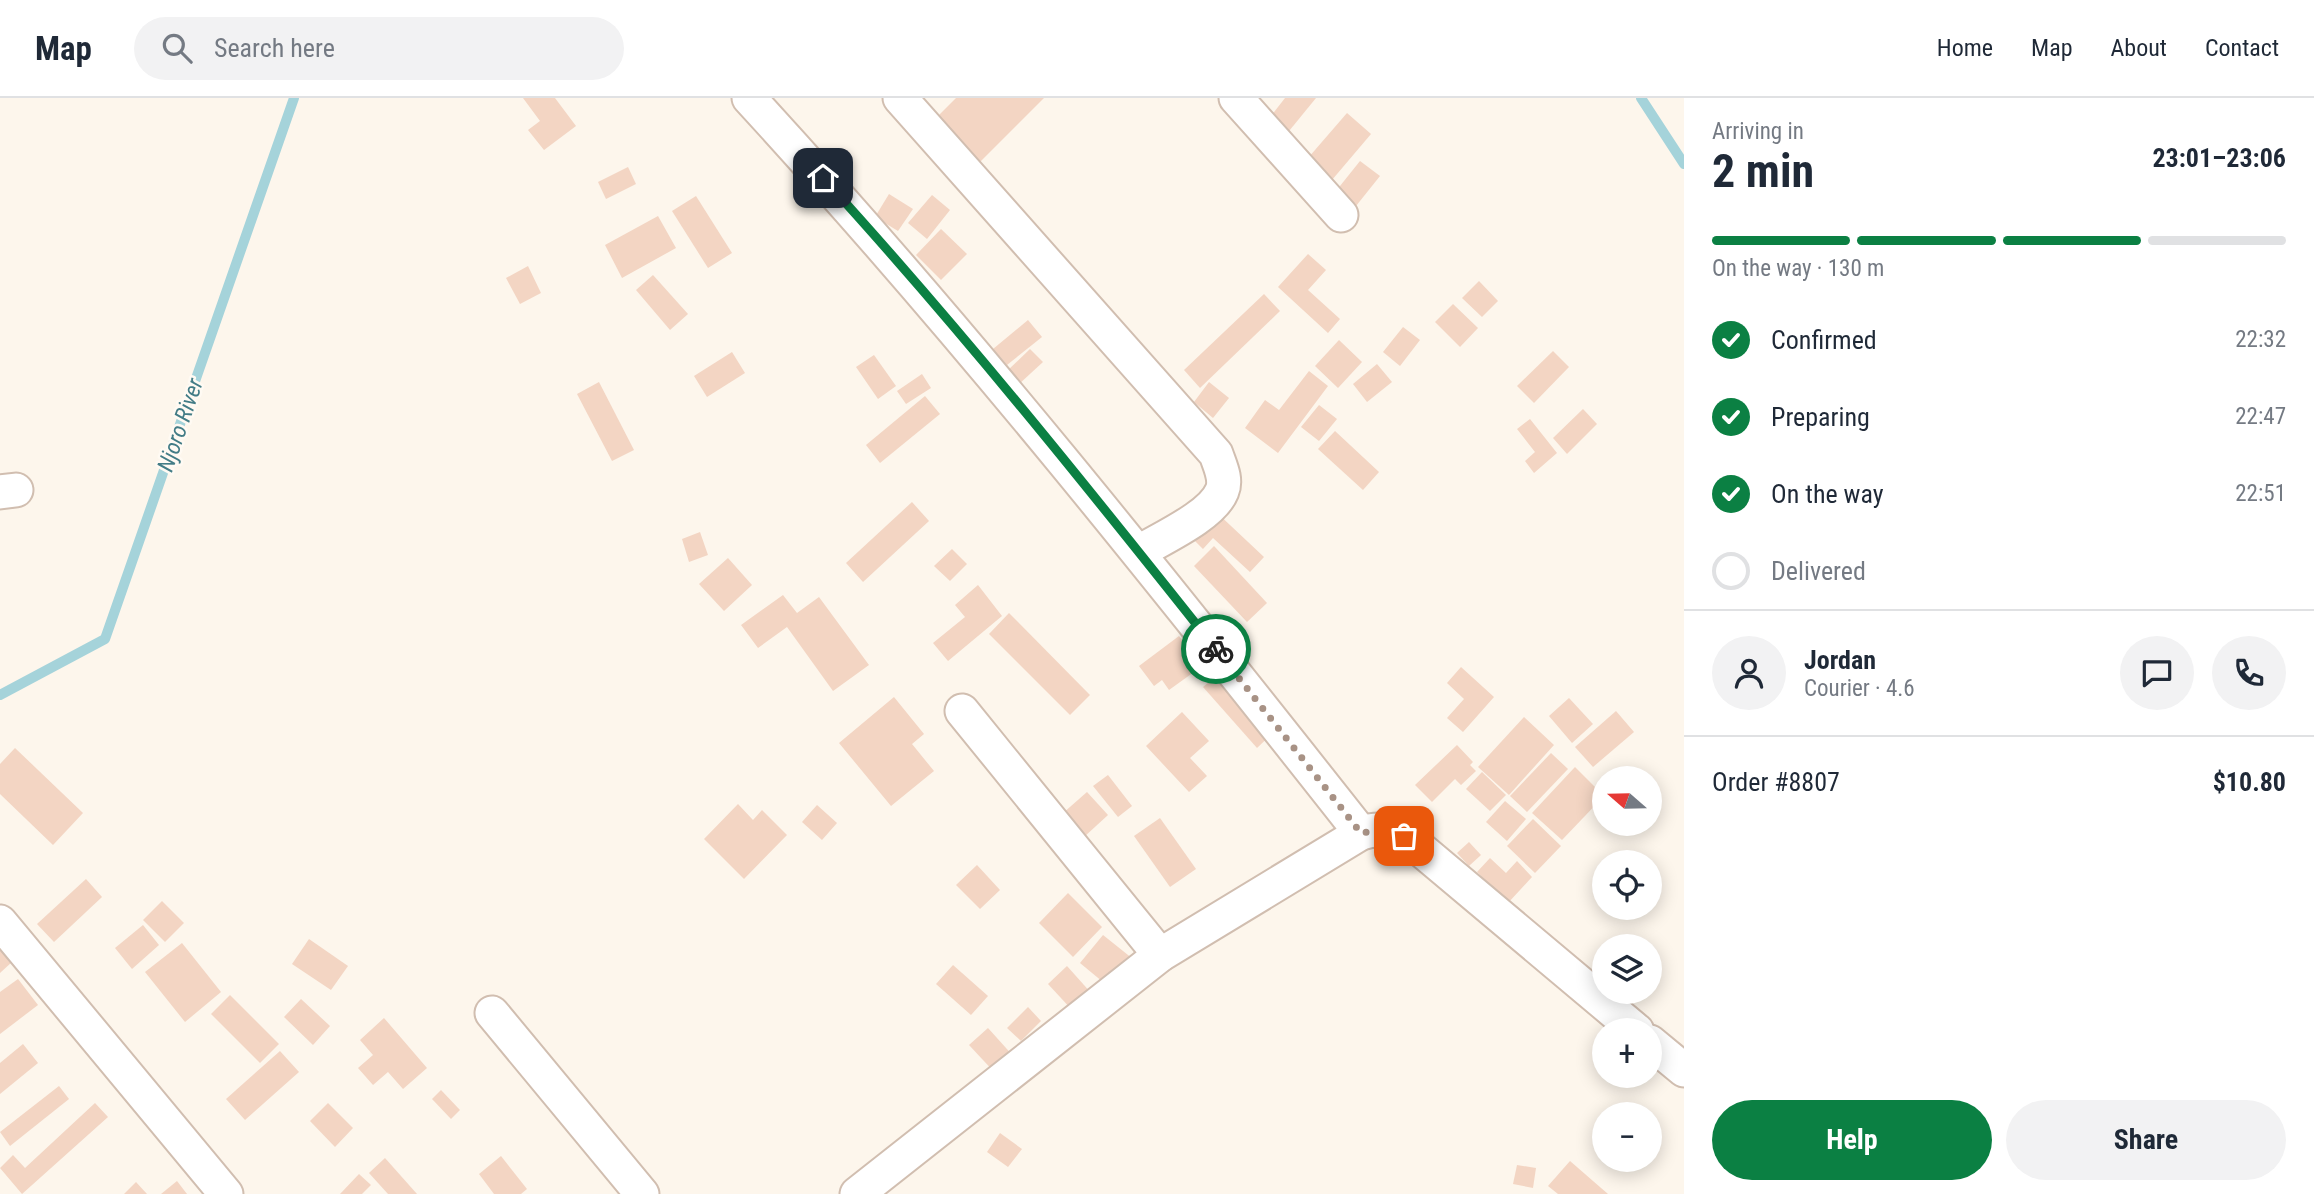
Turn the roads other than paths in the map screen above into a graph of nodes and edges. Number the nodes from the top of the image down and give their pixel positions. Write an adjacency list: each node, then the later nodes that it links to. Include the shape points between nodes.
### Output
1 (749, 98): 5 (street, via 878,238)
2 (900, 98): 5 (street, via 1216,454 1223,474 1222,491 1205,513)
3 (1237, 98): 4 (street)
4 (1341, 215)
5 (1139, 551): 7 (street)
6 (962, 711): 9 (street)
7 (1361, 833): 9 (street); 11 (street, via 1383,830 1404,836)
8 (0, 922): 14 (street)
9 (1160, 955): 16 (street)
10 (492, 1013): 15 (street)
11 (1621, 1018)
12 (1662, 1052): 13 (street)
13 (1684, 1070)
14 (226, 1194)
15 (642, 1194)
16 (857, 1194)

